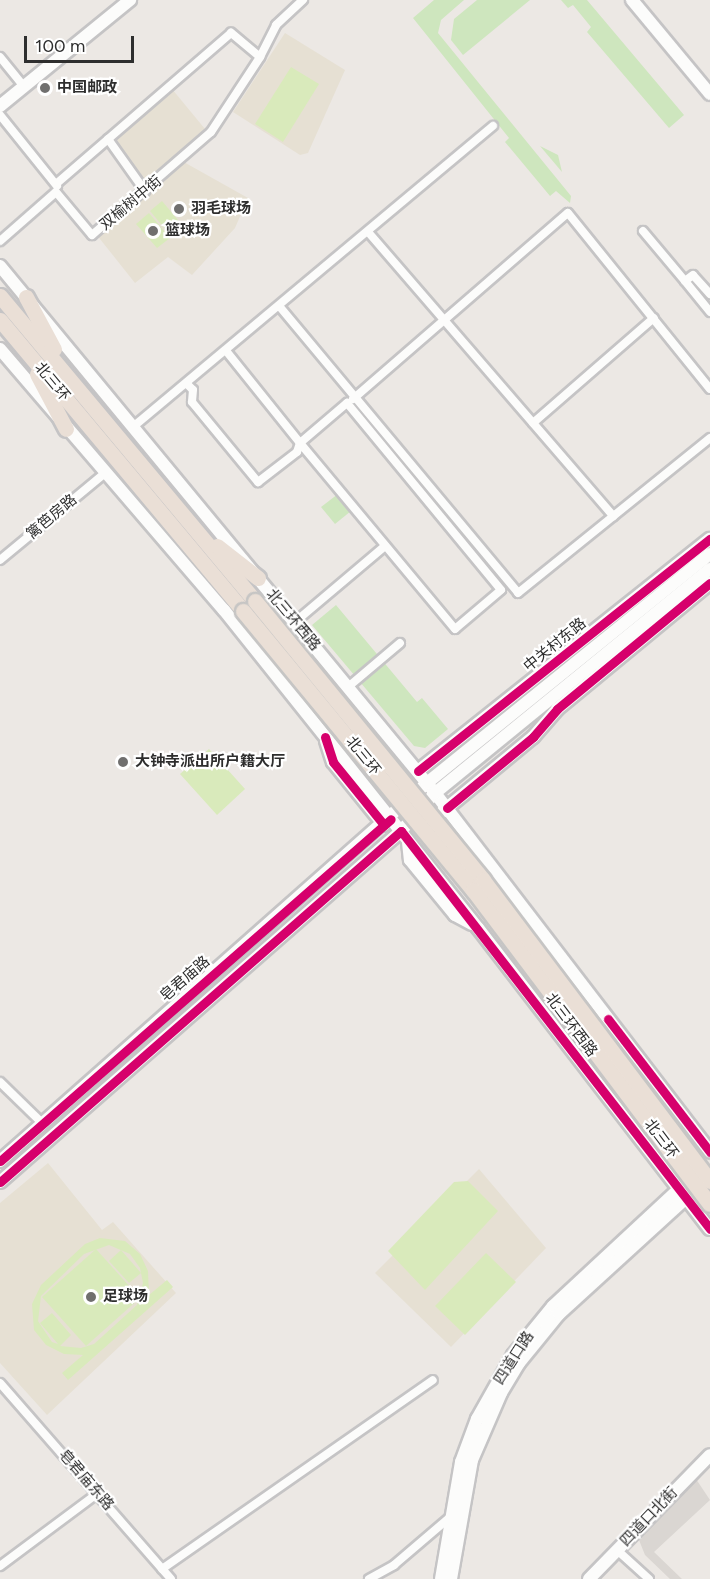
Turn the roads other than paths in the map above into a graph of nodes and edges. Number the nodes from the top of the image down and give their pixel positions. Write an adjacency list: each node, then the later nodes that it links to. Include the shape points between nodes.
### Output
1 (130, 0): 6 (street)
2 (303, 0): 5 (street, 双榆树中街, via 276,25)
3 (632, 0): 7 (street)
4 (0, 57): 6 (street)
5 (260, 57): 11 (street, via 231,33); 13 (street, 双榆树中街, via 211,132)
6 (24, 87): 8 (street)
7 (710, 94)
8 (0, 106)
9 (0, 115): 12 (street)
10 (493, 126): 15 (street)
11 (108, 138): 12 (street); 13 (street)
12 (56, 187): 13 (street, 双榆树中街, via 92,235); 16 (street)
13 (145, 190)
14 (643, 231): 18 (street)
15 (369, 233): 22 (street); 26 (street)
16 (0, 241)
17 (0, 266): 21 (street, 北三环西路)
18 (685, 281): 19 (street, via 693,275); 23 (street)
19 (710, 294)
20 (0, 296): 30 (highway, 北三环)
21 (26, 297): 30 (highway); 35 (street, 北三环西路)
22 (280, 307): 29 (street); 33 (street)
23 (710, 312)
24 (654, 318): 26 (street, via 568,213); 32 (street); 34 (street)
25 (0, 320): 27 (highway, 北三环)
26 (446, 321): 33 (street); 34 (street)
27 (21, 345): 36 (highway); 49 (highway, 北三环)
28 (0, 349): 36 (street)
29 (227, 352): 31 (street); 38 (street)
30 (68, 376): 41 (highway, 北三环)
31 (187, 384): 35 (street); 38 (street, via 193,390 192,402 258,482 297,452)
32 (710, 388)
33 (353, 399): 40 (street, via 518,593)
34 (533, 423): 40 (street)
35 (134, 426): 47 (street, 北三环西路)
36 (66, 429): 39 (street)
37 (710, 438): 40 (street)
38 (300, 443): 43 (street); 43 (street, via 347,403 501,590 455,629)
39 (104, 474): 45 (street, 篱笆房路); 53 (street, via 224,610)
40 (613, 516)
41 (191, 525): 47 (highway); 49 (highway, 北三环)
42 (710, 539): 56 (street, 中关村东路)
43 (385, 546): 50 (street)
44 (710, 554): 58 (street, 中关村东路)
45 (0, 560)
46 (710, 569): 58 (street)
47 (258, 578): 50 (street, 北三环西路)
48 (710, 583): 60 (street, via 557,709 533,737)
49 (249, 606): 72 (highway, 北三环, bridge, via 483,880); 75 (highway, 北三环, bridge, via 472,890)
50 (295, 622): 52 (street, 北三环西路)
51 (400, 643): 52 (street)
52 (348, 687): 54 (street, 北三环西路)
53 (325, 737): 57 (street); 62 (street, via 333,762)
54 (392, 740): 55 (street); 56 (street, 北三环西路)
55 (373, 755): 57 (street); 59 (street)
56 (418, 771): 58 (street, 北三环西路)
57 (353, 772): 62 (street)
58 (431, 788): 59 (street, 皂君庙路); 60 (street, 北三环西路); 61 (street)
59 (409, 801): 61 (street); 62 (street, 皂君庙路)
60 (447, 808): 63 (street); 66 (street, 北三环西路)
61 (418, 812): 63 (street); 64 (street)
62 (387, 822): 64 (street); 68 (street, 皂君庙路)
63 (428, 824): 64 (street)
64 (404, 836): 67 (street, 北三环西路, via 410,860 455,915 478,928); 73 (street, 皂君庙路)
65 (0, 1082): 68 (street)
66 (666, 1095): 67 (street); 69 (street, 北三环西路)
67 (628, 1123): 74 (street, 北三环西路)
68 (43, 1124): 70 (street, 皂君庙路)
69 (710, 1152)
70 (0, 1161)
71 (710, 1172): 74 (street)
72 (710, 1180)
73 (0, 1182)
74 (683, 1194): 76 (street, 北三环西路); 81 (street, 四道口路, via 553,1306 525,1339 471,1434 456,1476); 88 (street, 四道口路, via 559,1314 519,1363 501,1393 472,1460)
75 (710, 1204)
76 (710, 1229)
77 (433, 1380): 84 (street)
78 (0, 1383): 80 (street, 皂君庙东路)
79 (710, 1455): 82 (street, 四道口北街)
80 (98, 1493): 83 (street); 84 (street, 皂君庙东路)
81 (449, 1518): 86 (street, via 394,1565); 87 (street, 四道口路)
82 (617, 1550): 89 (street, 四道口北街); 90 (street)
83 (0, 1566)
84 (162, 1569): 85 (street, 皂君庙东路)
85 (171, 1579)
86 (369, 1579)
87 (441, 1579)
88 (451, 1579)
89 (589, 1579)
90 (649, 1579)

